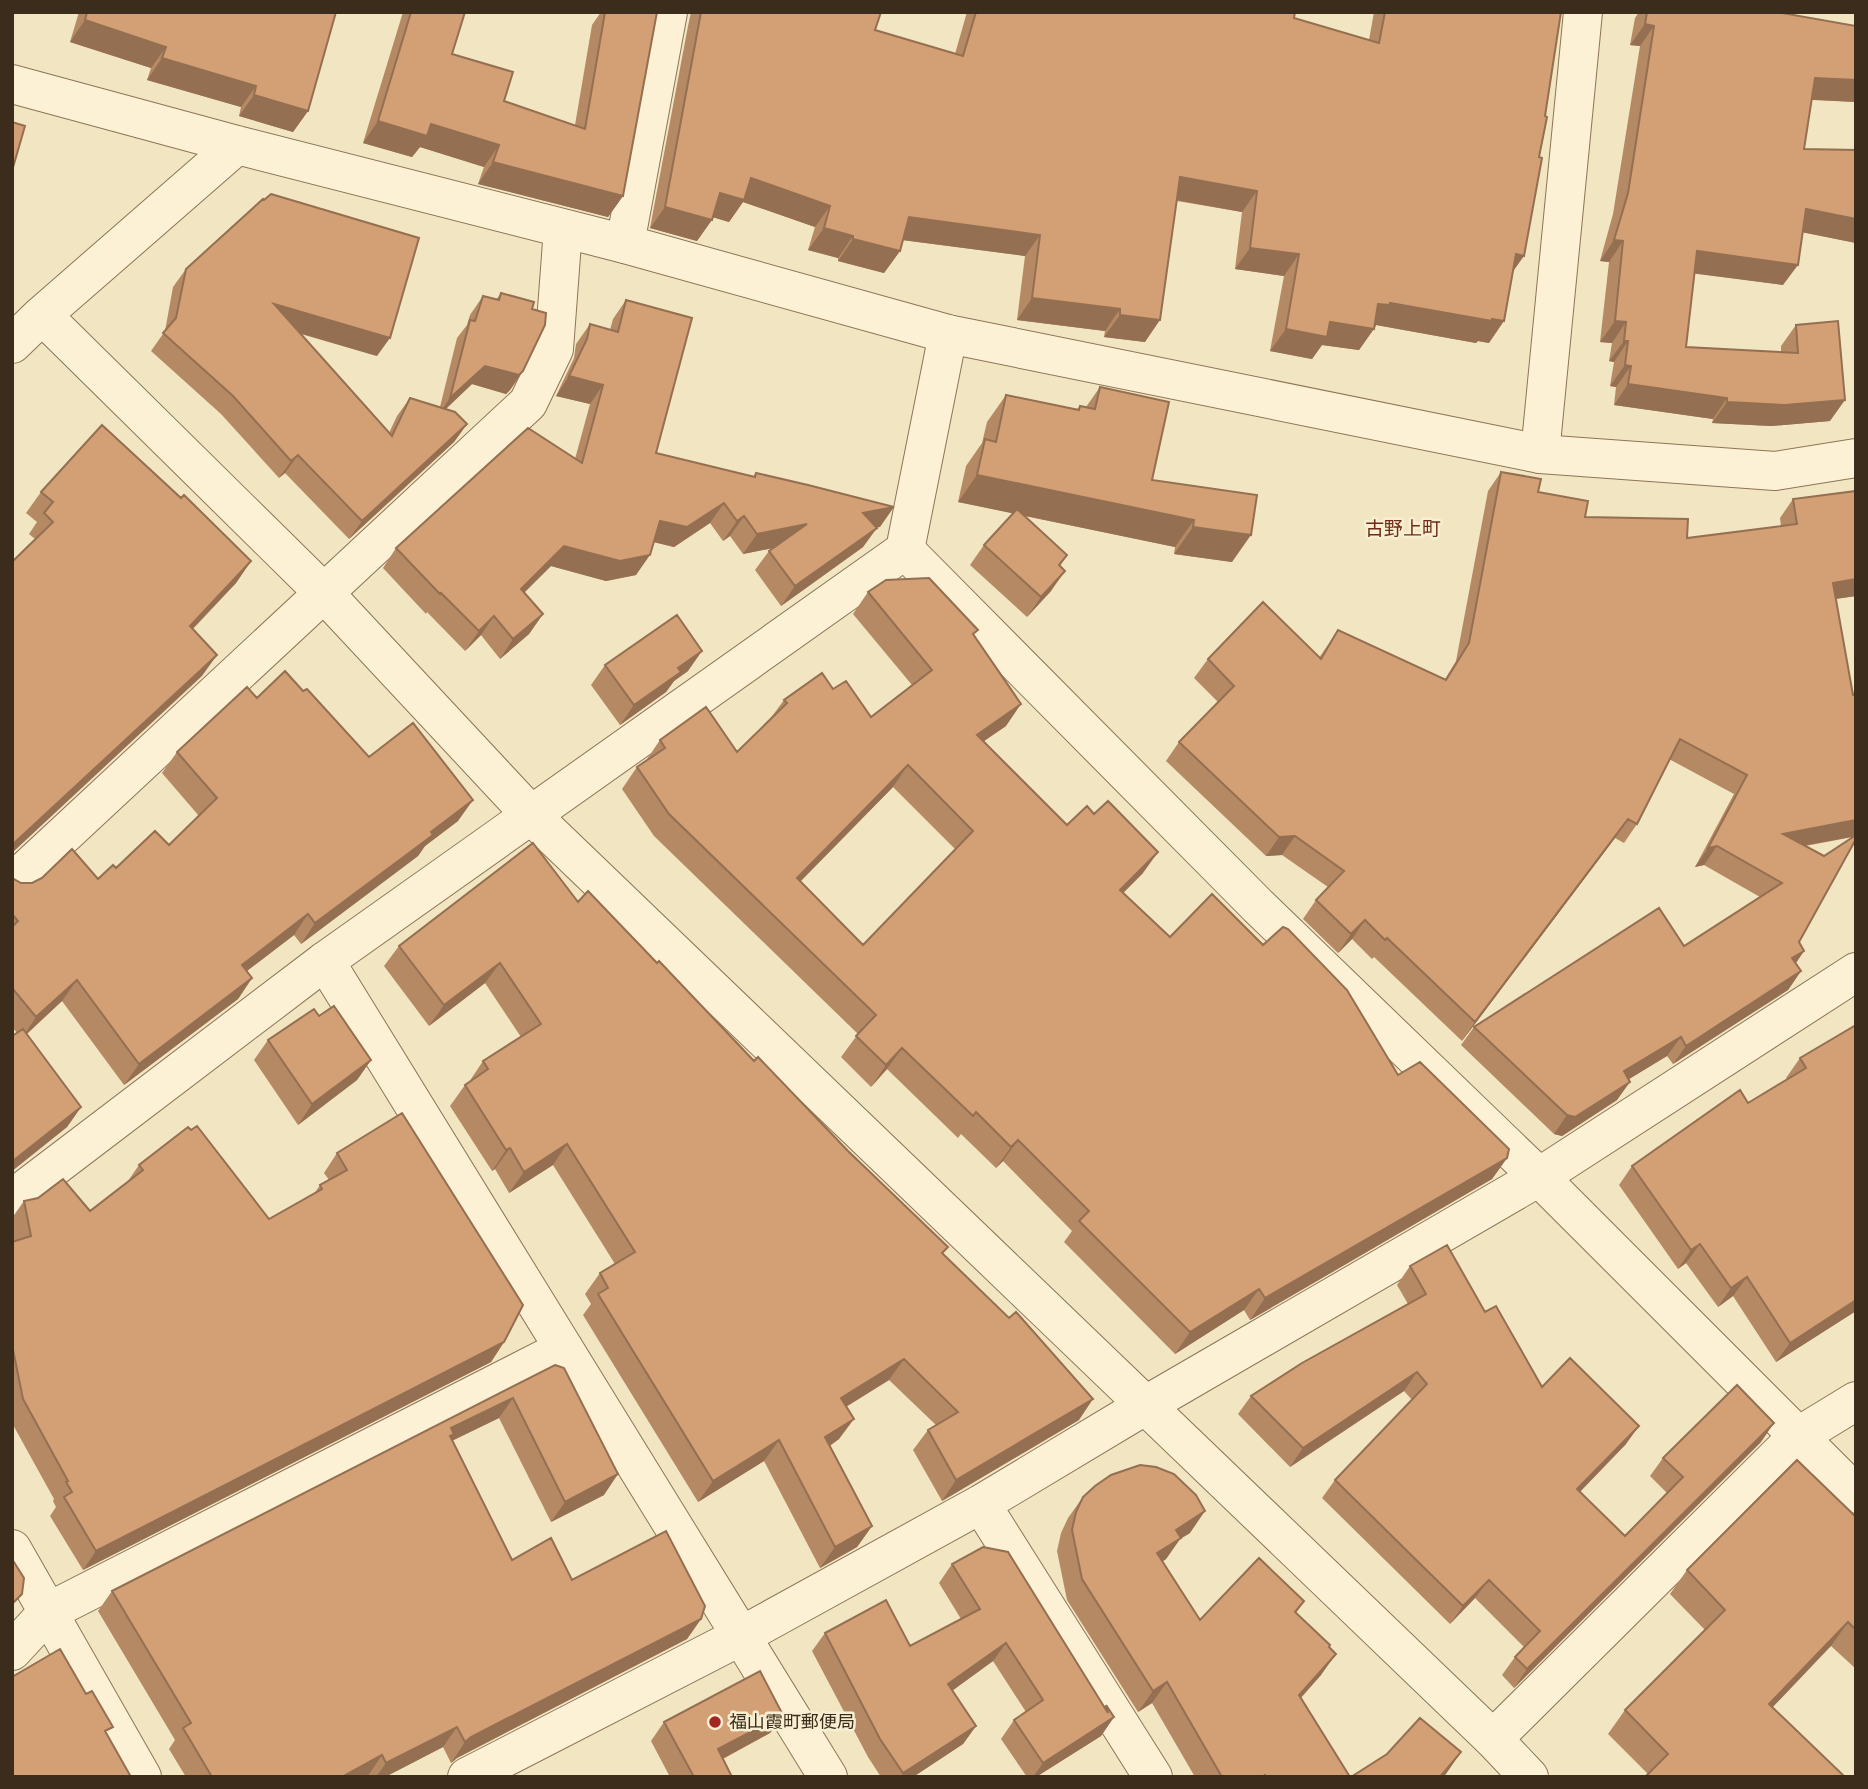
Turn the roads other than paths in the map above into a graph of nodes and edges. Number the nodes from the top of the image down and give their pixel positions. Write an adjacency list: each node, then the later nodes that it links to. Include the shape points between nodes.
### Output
1 (668, 12): 6 (street)
2 (1583, 12): 10 (street)
3 (12, 84): 4 (street)
4 (237, 145): 5 (street); 7 (street)
5 (563, 229): 6 (street); 13 (street, via 554,349 528,403)
6 (625, 244): 8 (street)
7 (42, 315): 9 (street); 13 (street)
8 (948, 334): 10 (street); 12 (street)
9 (12, 344)
10 (1539, 454): 11 (street, via 1775,471)
11 (1856, 458)
12 (905, 550): 14 (street); 18 (street, via 1258,906)
13 (324, 593): 14 (street); 15 (street)
14 (533, 816): 16 (street); 22 (street)
15 (12, 883)
16 (325, 961): 19 (street); 20 (street)
17 (1856, 972): 18 (street)
18 (1539, 1177): 22 (street); 23 (street)
19 (12, 1199)
20 (564, 1349): 27 (street); 28 (street)
21 (1856, 1401): 23 (street)
22 (1146, 1405): 25 (street); 30 (street)
23 (1797, 1437): 24 (street); 30 (street)
24 (1856, 1494)
25 (981, 1504): 28 (street); 34 (street)
26 (12, 1549): 27 (street)
27 (48, 1612): 29 (street); 31 (street)
28 (741, 1636): 32 (street); 33 (street)
29 (12, 1651)
30 (1493, 1739): 35 (street)
31 (142, 1777)
32 (467, 1777)
33 (828, 1777)
34 (1153, 1777)
35 (1529, 1777)

